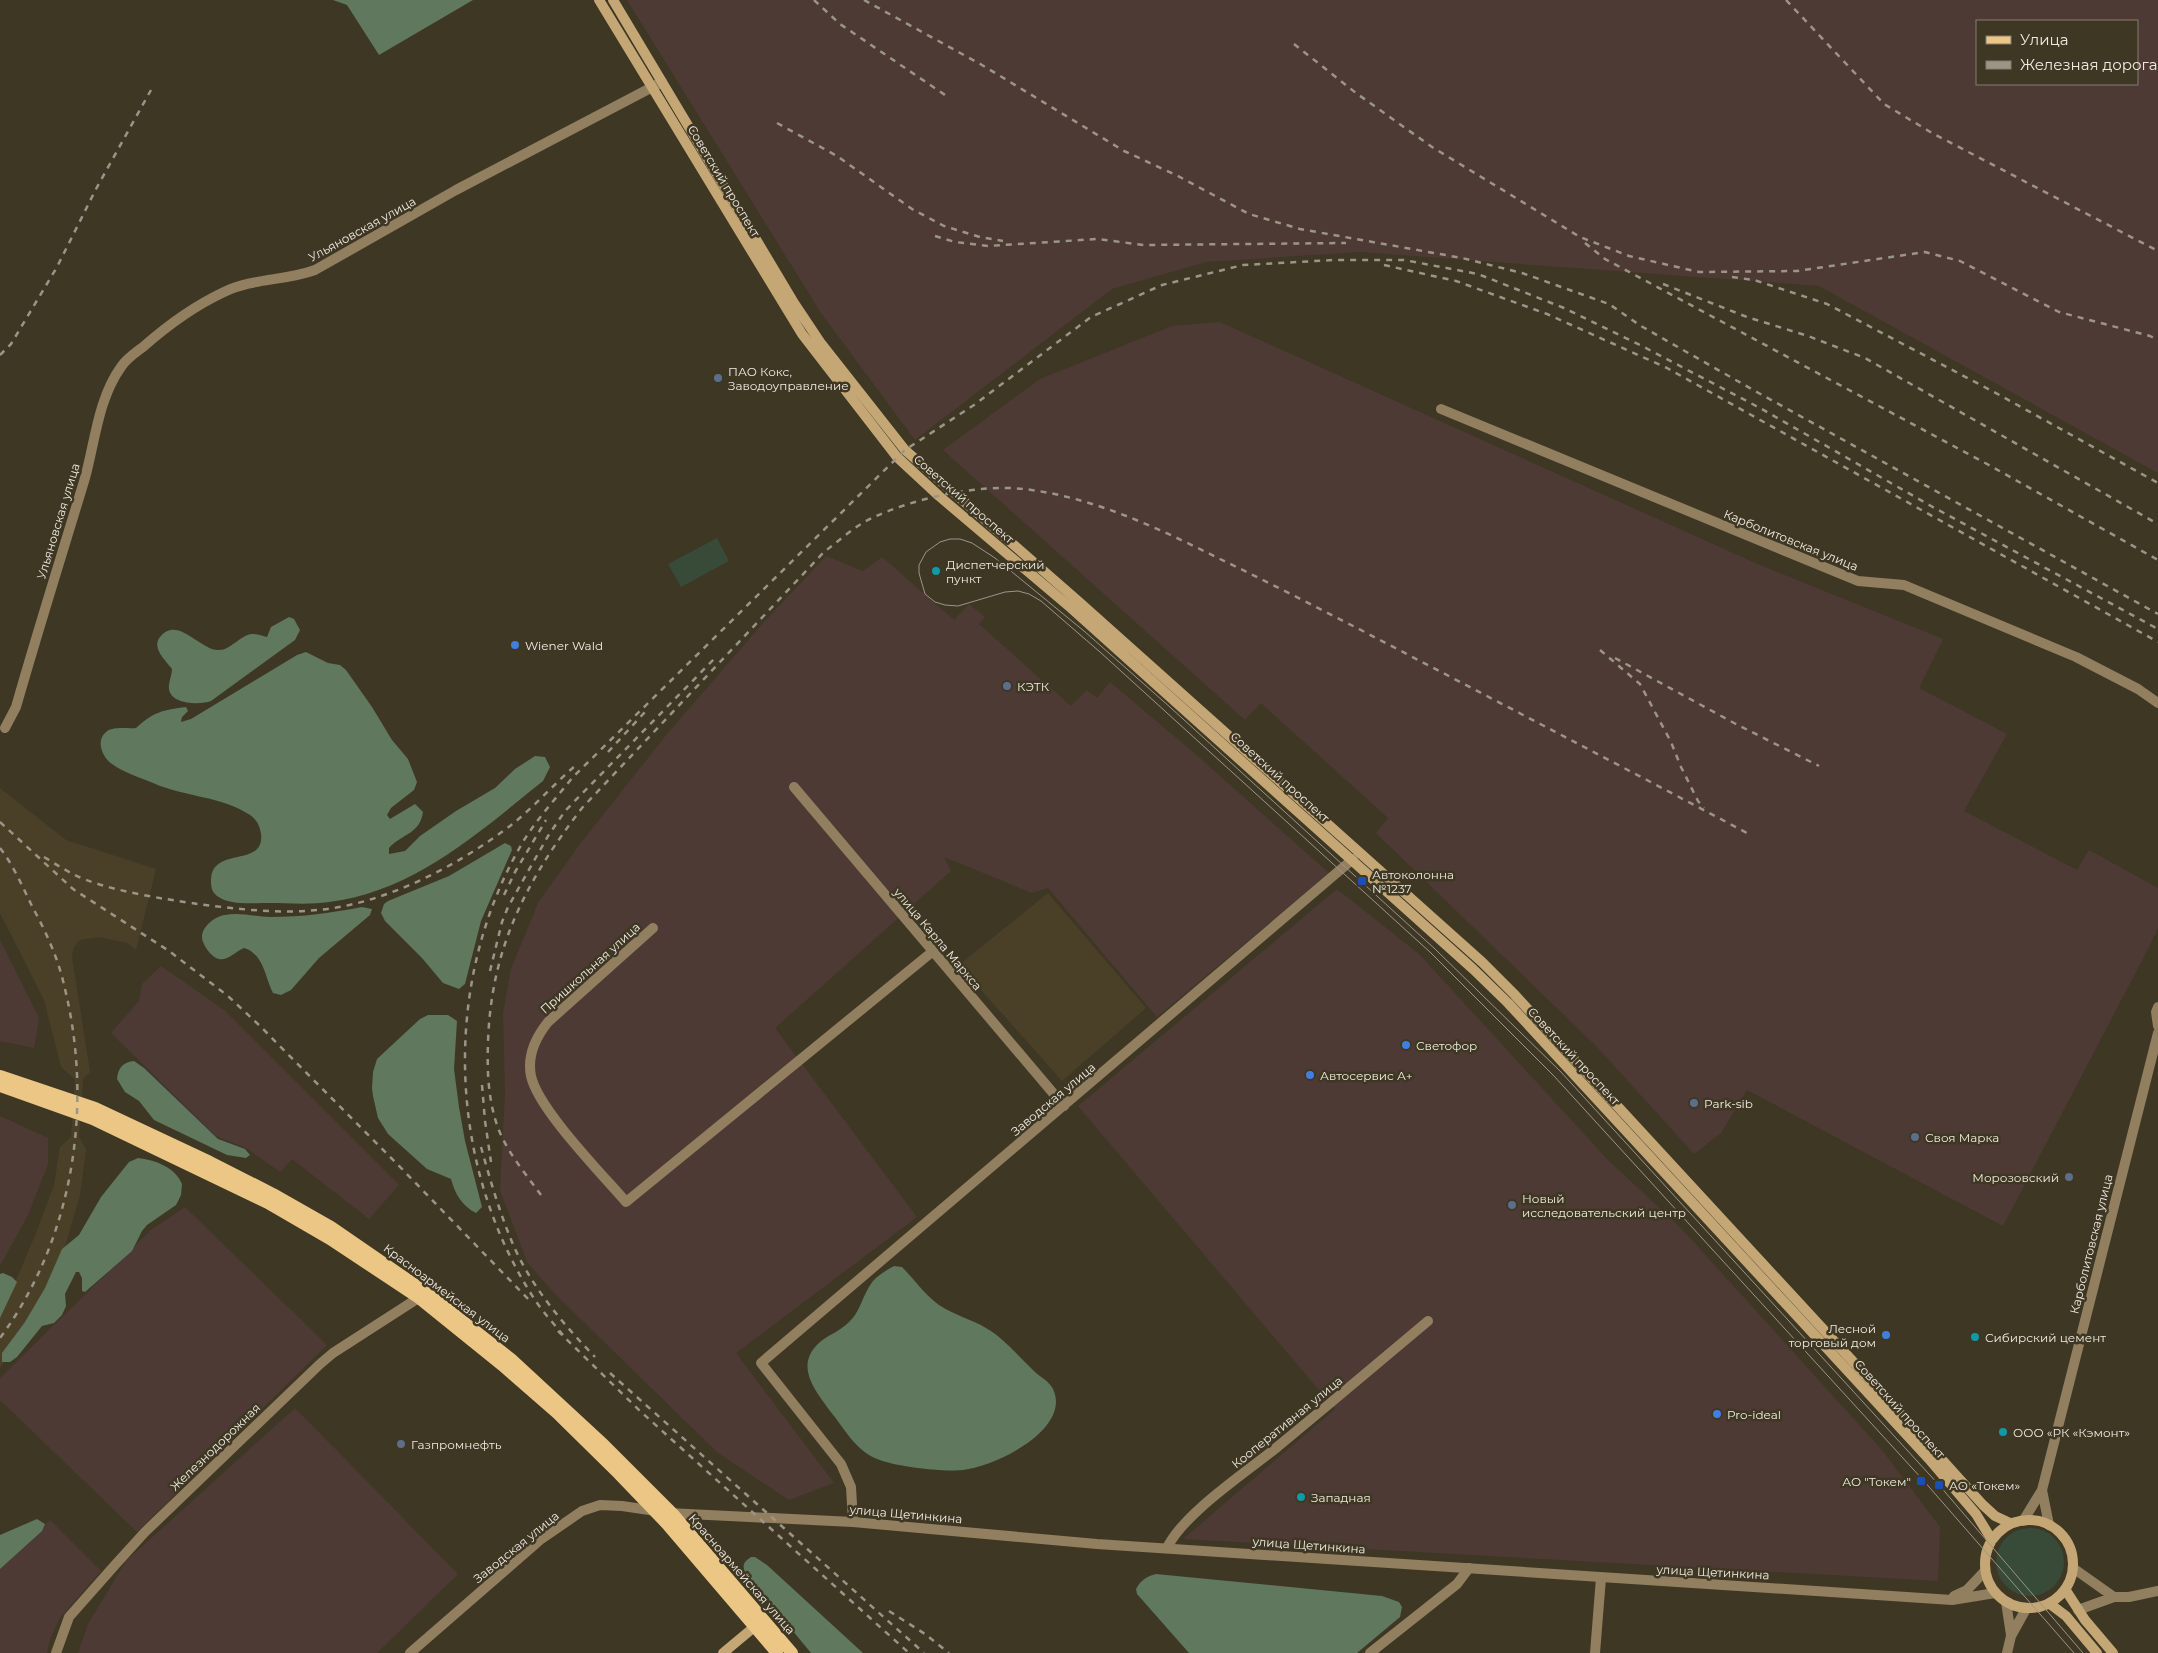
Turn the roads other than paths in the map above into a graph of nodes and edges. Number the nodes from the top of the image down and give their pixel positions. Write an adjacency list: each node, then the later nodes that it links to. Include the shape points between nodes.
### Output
1 (600, 0): 3 (main road, Советский проспект)
2 (613, 0): 3 (main road, Советский проспект)
3 (657, 85): 6 (street, Ульяновская улица, via 456,190 315,270 252,282 225,291 165,328 122,365 106,397 16,706); 8 (main road, Советский проспект, via 820,342 905,450 1058,584)
4 (1441, 409): 5 (street, Карболитовская улица, via 1858,581 1904,585 2076,657)
5 (2158, 703)
6 (5, 728)
7 (794, 787): 10 (street, улица Карла Маркса)
8 (1356, 855): 16 (street, Заводская улица); 24 (main road, Советский проспект, via 1482,962 1514,994 1983,1505); 26 (main road, Советский проспект, via 1508,1003 1936,1466 1976,1514)
9 (653, 928): 10 (street, Пришкольная улица, via 548,1022 531,1055 531,1076 552,1115 626,1202)
10 (932, 952): 16 (street, улица Карла Маркса)
11 (2158, 1011): 12 (street)
12 (2158, 1026)
13 (2158, 1034): 19 (street, Карболитовская улица)
14 (0, 1076): 17 (main road, Красноармейская улица, via 90,1106 274,1194 330,1227)
15 (0, 1086): 17 (main road, Красноармейская улица, via 107,1125 268,1203)
16 (1064, 1106): 23 (street, Заводская улица, via 761,1363 840,1464 850,1487)
17 (423, 1295): 20 (main road, Красноармейская улица, via 557,1413); 21 (main road, Красноармейская улица, via 473,1327 548,1392); 43 (street, Железнодорожная, via 320,1364 145,1532 70,1618)
18 (1428, 1321): 27 (street, Кооперативная улица, via 1198,1510 1173,1536)
19 (2042, 1490): 22 (street); 25 (street)
20 (656, 1511): 21 (street, Заводская улица); 41 (main road, Красноармейская улица); 44 (street, Заводская улица, via 600,1505 582,1511 540,1540)
21 (673, 1514): 23 (street, улица Щетинкина); 41 (main road, Красноармейская улица)
22 (2023, 1521): 24 (main road); 25 (main road)
23 (853, 1522): 27 (street, улица Щетинкина)
24 (2010, 1523): 26 (main road)
25 (2049, 1525): 29 (main road, via 2068,1543)
26 (1992, 1540): 30 (main road)
27 (1167, 1548): 28 (street, улица Щетинкина)
28 (1469, 1568): 31 (street, улица Щетинкина); 48 (street, via 1457,1584)
29 (2073, 1568): 32 (main road); 35 (street)
30 (1985, 1571): 34 (main road); 36 (street, via 1967,1590)
31 (1601, 1578): 36 (street, улица Щетинкина); 49 (street)
32 (2065, 1589): 38 (main road); 40 (main road)
33 (2158, 1591): 35 (street)
34 (1995, 1593): 36 (street, улица Щетинкина, via 1958,1600); 37 (main road)
35 (2114, 1597): 40 (street)
36 (1944, 1599)
37 (2006, 1602): 39 (main road); 42 (street)
38 (2050, 1604): 39 (main road); 51 (main road, via 2066,1616)
39 (2026, 1609): 42 (street)
40 (2078, 1610): 52 (main road)
41 (759, 1623): 45 (main road); 46 (main road, Красноармейская улица); 47 (main road, Красноармейская улица)
42 (2011, 1636): 50 (street)
43 (56, 1653)
44 (410, 1653)
45 (723, 1653)
46 (777, 1653)
47 (792, 1653)
48 (1370, 1653)
49 (1595, 1653)
50 (2007, 1653)
51 (2098, 1653)
52 (2113, 1653)

